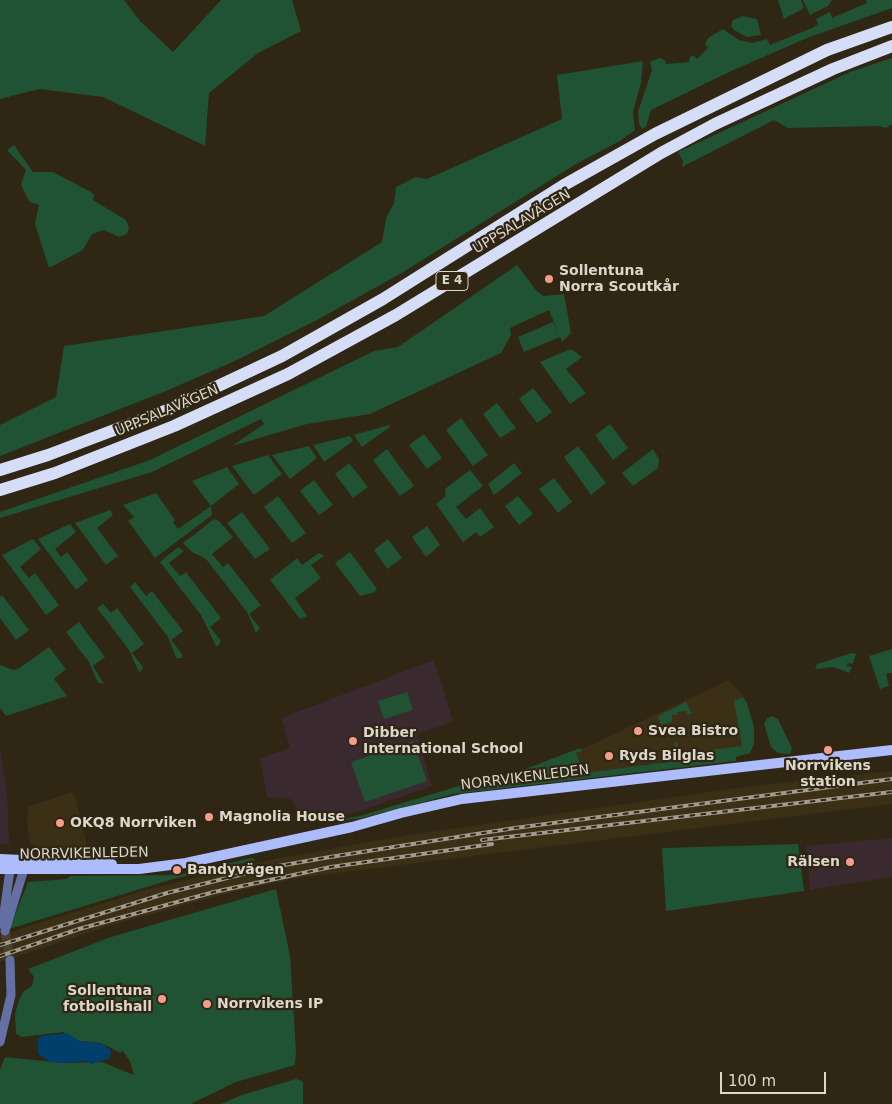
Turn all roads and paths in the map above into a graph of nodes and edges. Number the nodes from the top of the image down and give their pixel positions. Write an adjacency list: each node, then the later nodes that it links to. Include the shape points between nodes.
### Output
1 (892, 27): 3 (highway, UPPSALAVÄGEN / E 4, via 827,50 655,134 564,185 407,284 282,356 167,410)
2 (892, 46): 4 (highway, UPPSALAVÄGEN / E 4, via 833,69 661,153 404,310 288,374 174,426 55,473)
3 (0, 470)
4 (0, 490)
5 (892, 750): 7 (main road, NORRVIKENLEDEN, via 462,799 207,859 139,869)
6 (0, 859): 8 (main road, NORRVIKENLEDEN)
7 (24, 865): 8 (main road, NORRVIKENLEDEN); 8 (street, via 5,931 3,920)
8 (8, 866)
9 (10, 960): 10 (street, via 11,995)
10 (0, 1042)

